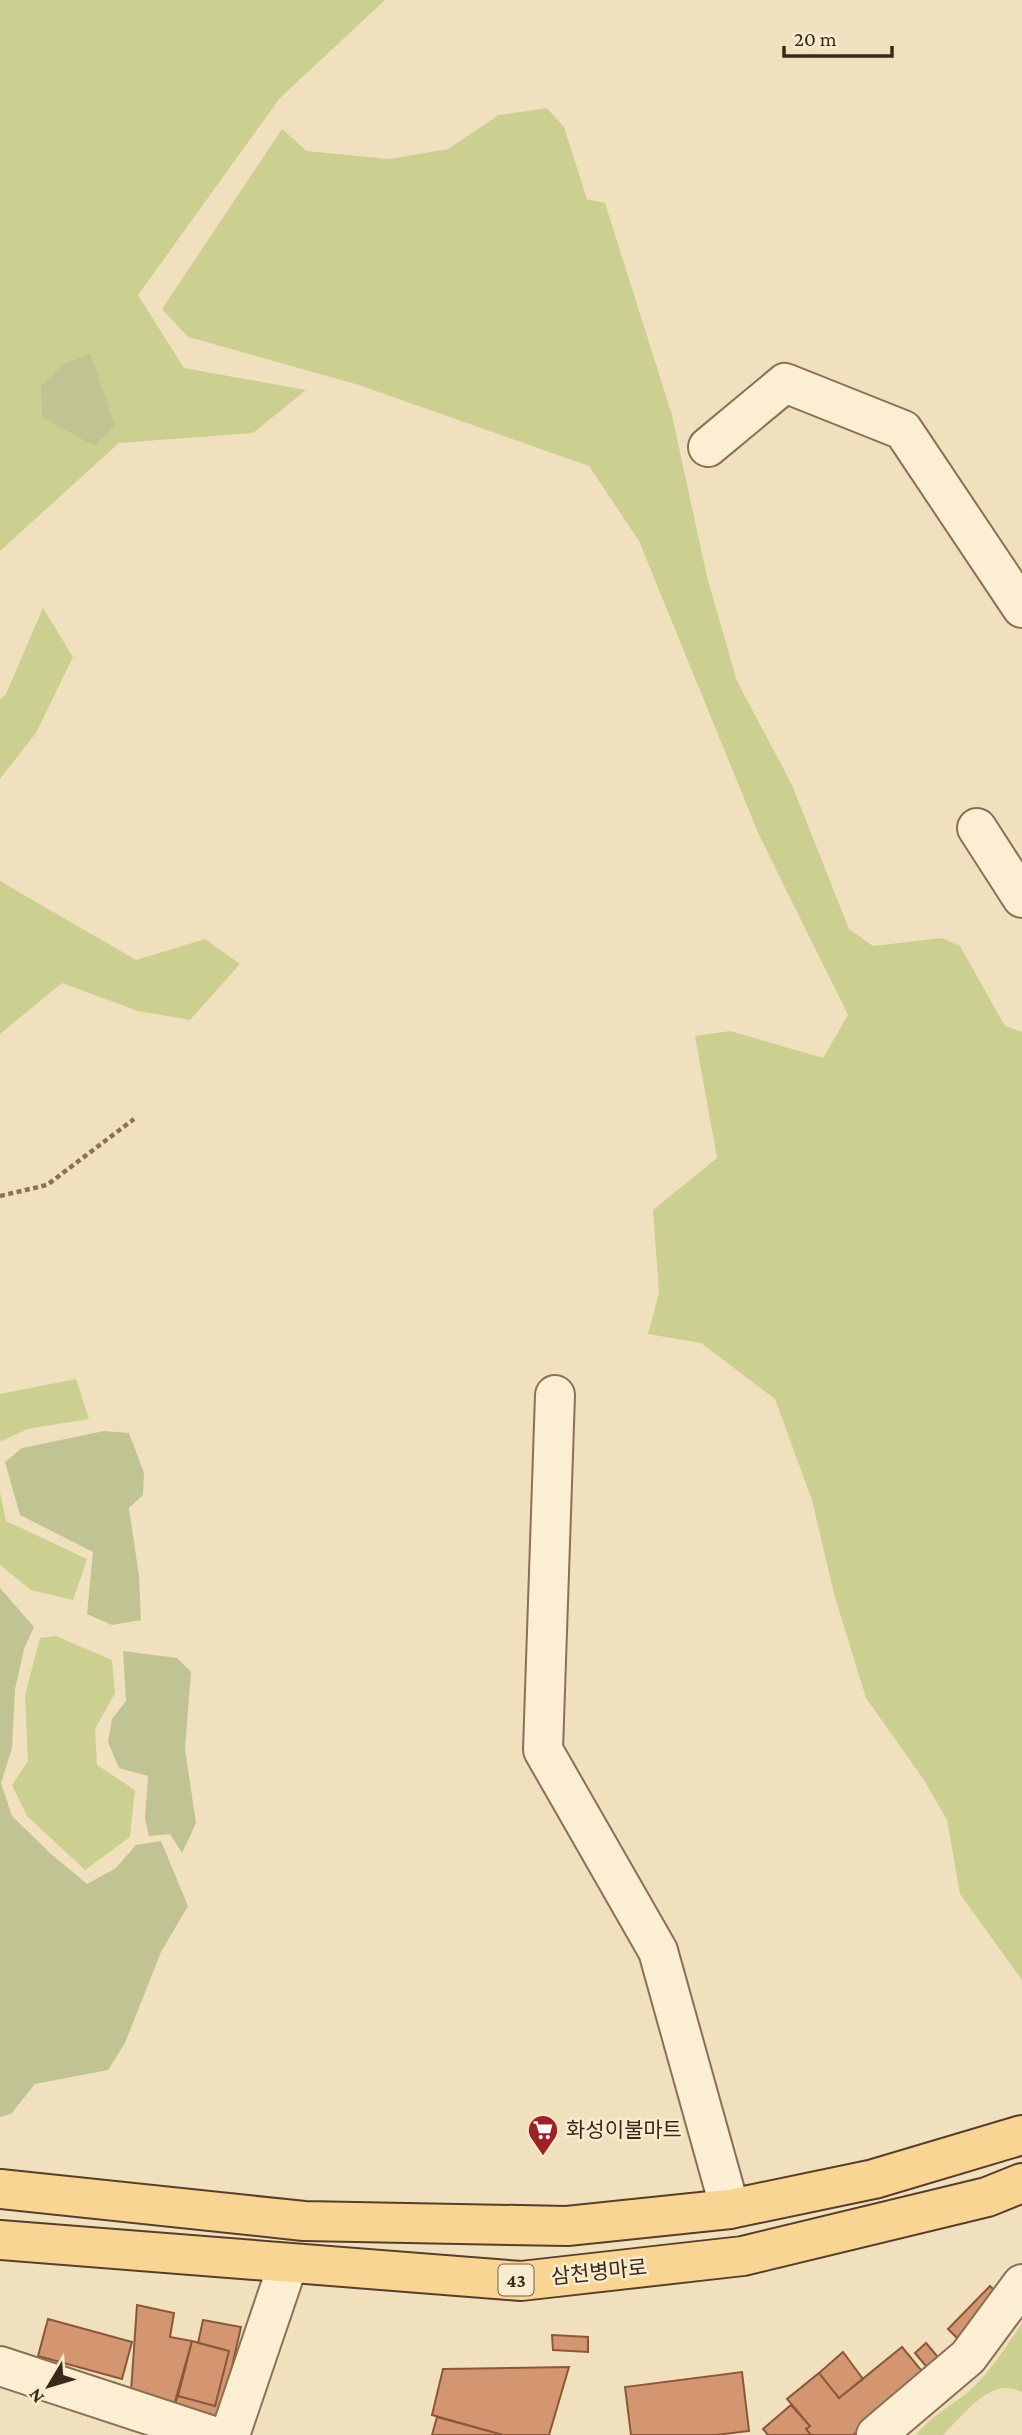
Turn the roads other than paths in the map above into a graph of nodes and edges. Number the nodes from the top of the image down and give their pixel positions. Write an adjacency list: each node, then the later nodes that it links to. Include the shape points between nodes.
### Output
1 (708, 447): 2 (street, via 785,383 903,430)
2 (1022, 608)
3 (976, 828): 4 (street)
4 (1022, 898)
5 (555, 1395): 9 (street, via 543,1750 658,1951)
6 (1022, 2136): 9 (main road, via 874,2179)
7 (1022, 2183): 11 (main road, 삼천병마로 / 43, via 987,2197 743,2256 549,2278 521,2281)
8 (0, 2189): 9 (main road, via 304,2221 567,2226)
9 (730, 2209)
10 (0, 2240): 11 (main road, 삼천병마로 / 43)
11 (288, 2264): 16 (street)
12 (1022, 2284): 17 (street, via 968,2357)
13 (0, 2366): 14 (street)
14 (142, 2424): 15 (street)
15 (210, 2435)
16 (230, 2435)
17 (876, 2435)

